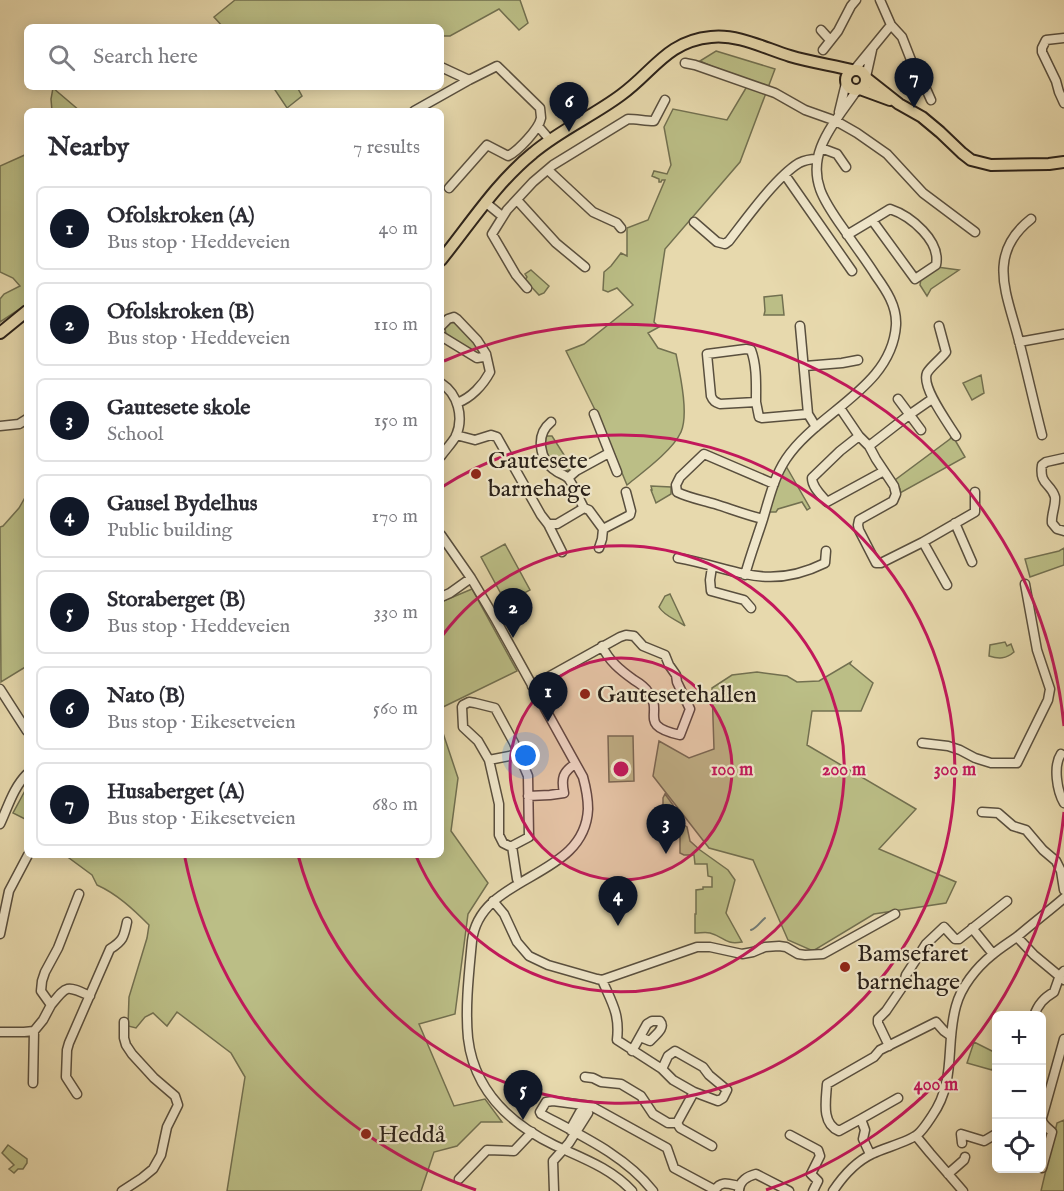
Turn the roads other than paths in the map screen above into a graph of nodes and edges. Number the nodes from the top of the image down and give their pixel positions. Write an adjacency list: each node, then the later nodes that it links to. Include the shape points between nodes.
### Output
1 (856, 0): 6 (street)
2 (880, 0): 3 (street)
3 (891, 25): 7 (street); 18 (street, via 902,37)
4 (821, 30): 6 (street)
5 (1064, 38): 19 (street, via 1046,40 1042,48)
6 (830, 40): 8 (street)
7 (873, 47): 12 (street); 13 (street)
8 (823, 50)
9 (685, 63): 22 (street, via 776,93 805,110)
10 (816, 63): 12 (main road); 15 (main road); 24 (main road, via 730,37 694,40 666,54 622,95)
11 (444, 68): 14 (street)
12 (854, 70): 13 (main road); 15 (main road, via 848,73)
13 (866, 77): 16 (main road); 20 (main road)
14 (469, 80): 21 (street); 23 (street, via 497,66 540,108)
15 (846, 82): 16 (main road); 22 (street)
16 (859, 89): 20 (main road); 22 (street)
17 (665, 100): 29 (street, via 654,121 628,118)
18 (931, 100)
19 (1064, 103)
20 (899, 104): 27 (main road, via 979,162)
21 (419, 108)
22 (836, 121): 25 (street); 39 (street, via 880,148 923,193)
23 (538, 126): 24 (street); 31 (street, via 508,156 487,145)
24 (550, 140): 33 (main road, via 512,171)
25 (821, 148): 26 (street); 28 (street, via 837,154)
26 (818, 159): 30 (street, via 800,162); 40 (street, via 816,174 823,197)
27 (1064, 162)
28 (846, 167)
29 (548, 170): 32 (street); 38 (street, via 593,212)
30 (785, 175): 37 (street, via 725,244); 43 (street)
31 (449, 188)
32 (517, 200): 34 (street); 42 (street, via 556,243)
33 (485, 202): 34 (street); 41 (main road)
34 (502, 216): 44 (street, via 492,234)
35 (1031, 219): 52 (street, via 1008,248 1003,275)
36 (872, 220): 36 (street, via 888,209 908,217 928,237 936,266 915,279); 40 (street)
37 (694, 222)
38 (621, 228)
39 (975, 232)
40 (847, 235): 61 (street, via 886,291 893,304 896,325 882,366)
41 (444, 256)
42 (585, 267)
43 (852, 271)
44 (528, 288)
45 (24, 313): 49 (main road)
46 (444, 323): 53 (street, via 457,319)
47 (800, 326): 55 (street)
48 (939, 326): 58 (street, via 946,352 926,375)
49 (0, 333)
50 (1064, 334): 52 (street)
51 (444, 338): 53 (street, via 477,358)
52 (1019, 342): 71 (street)
53 (486, 354): 60 (street, via 490,372 484,384)
54 (858, 360): 55 (street)
55 (805, 366): 63 (street)
56 (444, 386): 60 (street)
57 (898, 399): 64 (street)
58 (932, 399): 64 (street); 73 (street)
59 (756, 402): 59 (street, via 751,350 707,354 713,401); 63 (street, via 762,418)
60 (457, 403): 70 (street)
61 (840, 408): 68 (street); 72 (street)
62 (594, 414): 76 (street)
63 (808, 414): 68 (street)
64 (909, 415): 69 (street); 74 (street)
65 (24, 421): 67 (street)
66 (551, 422): 80 (street, via 543,431 540,447 550,466)
67 (0, 426)
68 (816, 427): 81 (street, via 795,447)
69 (921, 430)
70 (456, 435): 75 (street); 87 (street, via 475,440 497,437)
71 (1042, 435)
72 (859, 436): 74 (street); 78 (street, via 812,478 817,490 827,502)
73 (956, 436)
74 (869, 446): 78 (street)
75 (444, 452)
76 (609, 453): 79 (street); 80 (street)
77 (1064, 458): 89 (street, via 1042,465 1043,480 1055,500 1052,523)
78 (884, 471): 91 (street, via 896,489 895,499 859,520 858,525 874,560 881,563)
79 (617, 472)
80 (568, 478): 84 (street)
81 (774, 484): 85 (street); 85 (street, via 704,454 676,485 677,492 684,496)
82 (626, 492): 88 (street, via 630,514)
83 (975, 492): 86 (street, via 975,512)
84 (584, 508): 87 (street, via 557,524); 88 (street)
85 (763, 519): 98 (street)
86 (955, 523): 91 (street); 96 (street)
87 (548, 524): 94 (street)
88 (603, 529): 92 (street)
89 (1064, 531)
90 (444, 540): 99 (street)
91 (923, 542): 101 (street)
92 (599, 548)
93 (826, 551): 98 (street, via 825,563 805,572 769,578)
94 (562, 552)
95 (678, 558): 97 (street)
96 (972, 562)
97 (712, 567): 98 (street); 103 (street, via 711,591 744,600)
98 (745, 575)
99 (471, 578): 102 (street); 105 (street)
100 (1025, 584): 108 (street, via 1036,650 1050,688 1017,764 991,763 948,746)
101 (947, 585)
102 (444, 596)
103 (751, 608)
104 (602, 646): 104 (street, via 611,662 650,693 654,721 659,728 680,735 690,709 664,655 630,635); 105 (street)
105 (532, 686): 112 (street)
106 (2, 694): 107 (street)
107 (24, 727)
108 (922, 744)
109 (519, 754): 111 (street); 111 (street, via 495,708 465,703 463,727 478,741); 114 (street, via 528,776)
110 (1061, 754): 115 (street, via 1058,783)
111 (489, 760): 118 (street, via 499,804 499,835 503,843)
112 (576, 764): 114 (street, via 564,774 564,793); 120 (street, via 588,800 583,832 565,855)
113 (24, 777): 117 (street)
114 (528, 796): 118 (street, via 528,837)
115 (1064, 803)
116 (982, 812): 122 (street, via 998,813 1013,826 1026,830 1056,861)
117 (0, 824)
118 (512, 846): 120 (street)
119 (26, 858): 123 (street)
120 (519, 884): 126 (street)
121 (0, 886): 123 (street)
122 (1064, 890)
123 (9, 891): 131 (street)
124 (79, 894): 137 (street, via 42,981 41,991)
125 (1064, 898): 132 (street)
126 (493, 901): 135 (street, via 529,956); 158 (street, via 472,934 469,1041 490,1095)
127 (1007, 901): 130 (street)
128 (895, 914): 135 (street, via 823,954 798,954 779,946 742,954 697,947)
129 (127, 922): 136 (street, via 123,938 110,949)
130 (972, 928): 133 (street); 145 (street, via 955,939 944,927 926,944 903,986 878,1019)
131 (0, 934)
132 (1017, 937): 133 (street); 134 (street)
133 (993, 954): 142 (street, via 959,995)
134 (1062, 975): 138 (street, via 1054,992 1045,997)
135 (602, 980): 146 (street, via 618,1018 617,1040)
136 (90, 996): 137 (street, via 68,988); 151 (street, via 67,1050 66,1077)
137 (51, 1005): 140 (street)
138 (1036, 1011)
139 (124, 1022): 172 (street, via 126,1045 154,1078 176,1096 178,1105 167,1127 159,1160 153,1169)
140 (34, 1031): 141 (street); 149 (street)
141 (0, 1032)
142 (951, 1035): 145 (street, via 936,1022); 161 (street, via 946,1089 932,1117)
143 (640, 1037): 146 (street)
144 (1064, 1039): 155 (street)
145 (889, 1046): 154 (street, via 826,1084 829,1124 839,1131)
146 (632, 1051): 147 (street)
147 (662, 1069): 150 (street); 150 (street, via 675,1051 703,1067 727,1090 718,1101)
148 (585, 1077): 156 (street, via 621,1084 641,1096 653,1114 668,1123)
149 (33, 1083)
150 (694, 1092): 156 (street)
151 (77, 1094)
152 (898, 1098): 154 (street)
153 (586, 1111): 159 (street)
154 (861, 1119): 167 (street, via 866,1130 863,1139)
155 (1042, 1119)
156 (677, 1123): 164 (street)
157 (1046, 1126): 166 (street, via 1052,1132)
158 (532, 1132): 165 (street); 170 (street, via 514,1151 487,1150)
159 (573, 1132): 165 (street); 171 (street, via 540,1112 546,1102 591,1106 667,1148 675,1168 700,1182 715,1190 724,1183); 175 (street, via 632,1168)
160 (790, 1135): 177 (street, via 818,1150 820,1156 811,1174 818,1181)
161 (916, 1136): 167 (street); 169 (street)
162 (992, 1136): 163 (street, via 984,1141 961,1134)
163 (962, 1143)
164 (712, 1146)
165 (564, 1149): 173 (street, via 553,1161); 174 (street, via 614,1174)
166 (1046, 1152)
167 (870, 1154): 178 (street, via 848,1170)
168 (965, 1157): 169 (street)
169 (948, 1174): 179 (street)
170 (459, 1179)
171 (739, 1188): 176 (street, via 756,1174)
172 (122, 1191)
173 (554, 1191)
174 (632, 1191)
175 (653, 1191)
176 (789, 1191)
177 (813, 1191)
178 (832, 1191)
179 (963, 1191)

